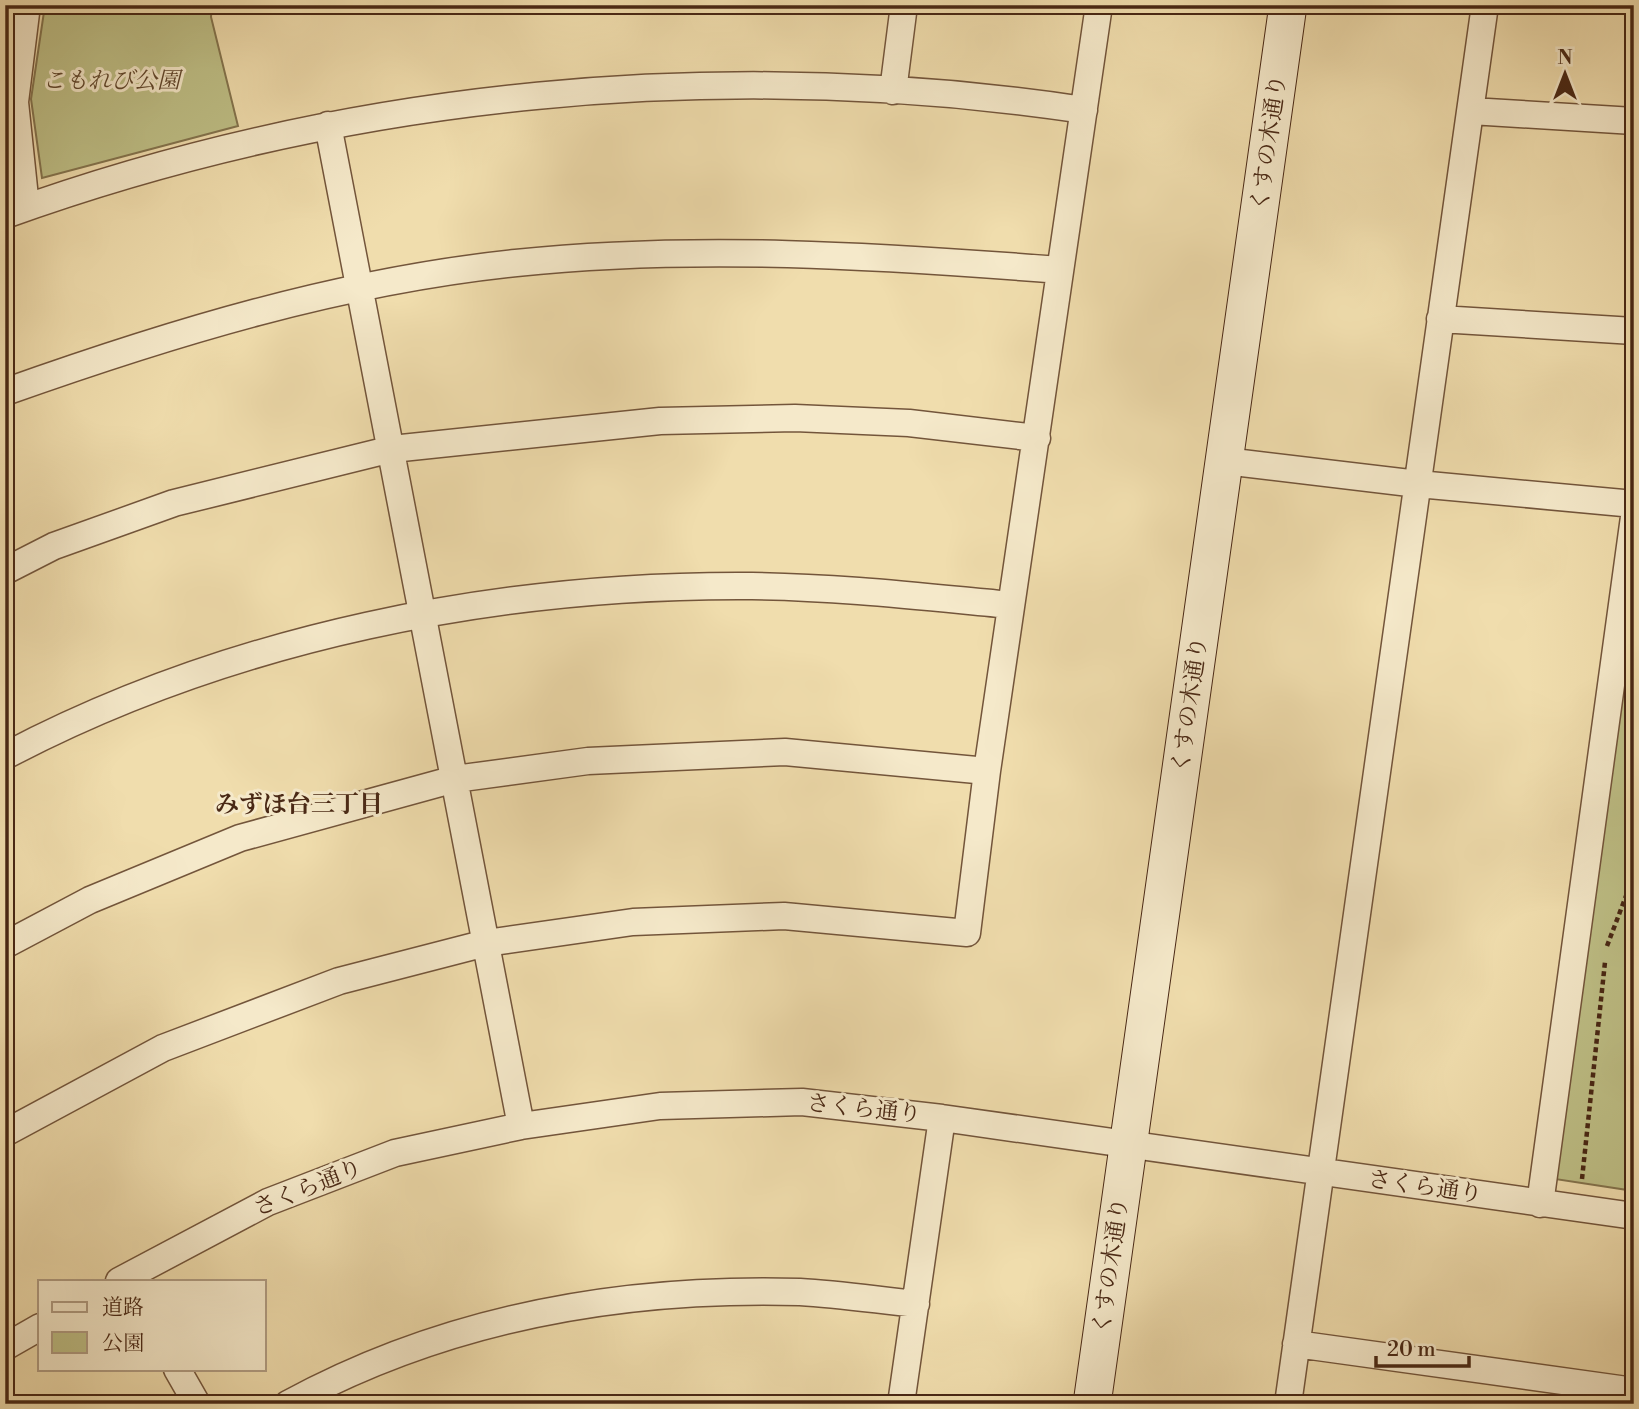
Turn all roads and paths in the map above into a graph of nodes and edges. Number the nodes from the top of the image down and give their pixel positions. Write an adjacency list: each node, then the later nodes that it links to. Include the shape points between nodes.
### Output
1 (27, 5): 11 (street, via 15,102)
2 (904, 5): 6 (street)
3 (1098, 5): 7 (street)
4 (1288, 5): 19 (street, くすの木通り)
5 (1485, 5): 8 (street)
6 (893, 91): 7 (street, via 980,94); 10 (street, via 656,86 446,105)
7 (1084, 110): 12 (street)
8 (1471, 111): 9 (street); 14 (street)
9 (1634, 121)
10 (328, 125): 11 (street, via 148,168); 13 (street)
11 (16, 211)
12 (1060, 270): 13 (street, via 863,254 618,254 513,263); 17 (street)
13 (361, 288): 16 (street, via 160,339); 18 (street)
14 (1440, 319): 15 (street); 20 (street)
15 (1634, 331)
16 (5, 393)
17 (1037, 438): 18 (street, via 909,423 795,418 660,421); 24 (street)
18 (392, 449): 23 (street, via 174,503 54,546); 25 (street)
19 (1225, 461): 20 (street); 35 (street, くすの木通り)
20 (1418, 484): 21 (street); 36 (street)
21 (1634, 504)
22 (1634, 517): 38 (street)
23 (5, 571)
24 (1011, 605): 25 (street, via 857,590 752,586 546,596); 27 (street)
25 (424, 615): 26 (street, via 331,634 132,697); 28 (street)
26 (5, 756)
27 (987, 771): 28 (street, via 785,752 588,761); 30 (street, via 967,933 784,916 633,922)
28 (455, 779): 30 (street); 31 (street, via 240,838 90,900)
29 (1634, 875): 37 (path, via 1607,945)
30 (486, 943): 33 (street); 34 (street, via 339,981 163,1048)
31 (5, 945)
32 (942, 1118): 33 (street, さくら通り, via 802,1102 660,1106); 35 (street, さくら通り); 41 (street)
33 (521, 1126): 40 (street, さくら通り, via 395,1153 268,1202)
34 (5, 1133)
35 (1128, 1146): 36 (street, さくら通り); 50 (street, くすの木通り)
36 (1320, 1172): 38 (street, さくら通り); 43 (street)
37 (1581, 1183)
38 (1540, 1203): 39 (street, さくら通り)
39 (1634, 1216)
40 (125, 1280)
41 (916, 1304): 48 (street, via 802,1292 705,1292 607,1300 505,1320 423,1343); 49 (street)
42 (38, 1328): 44 (street)
43 (1296, 1344): 46 (street); 51 (street)
44 (5, 1347)
45 (178, 1370): 47 (street)
46 (1634, 1391)
47 (197, 1404)
48 (288, 1404)
49 (901, 1404)
50 (1092, 1404)
51 (1288, 1404)

